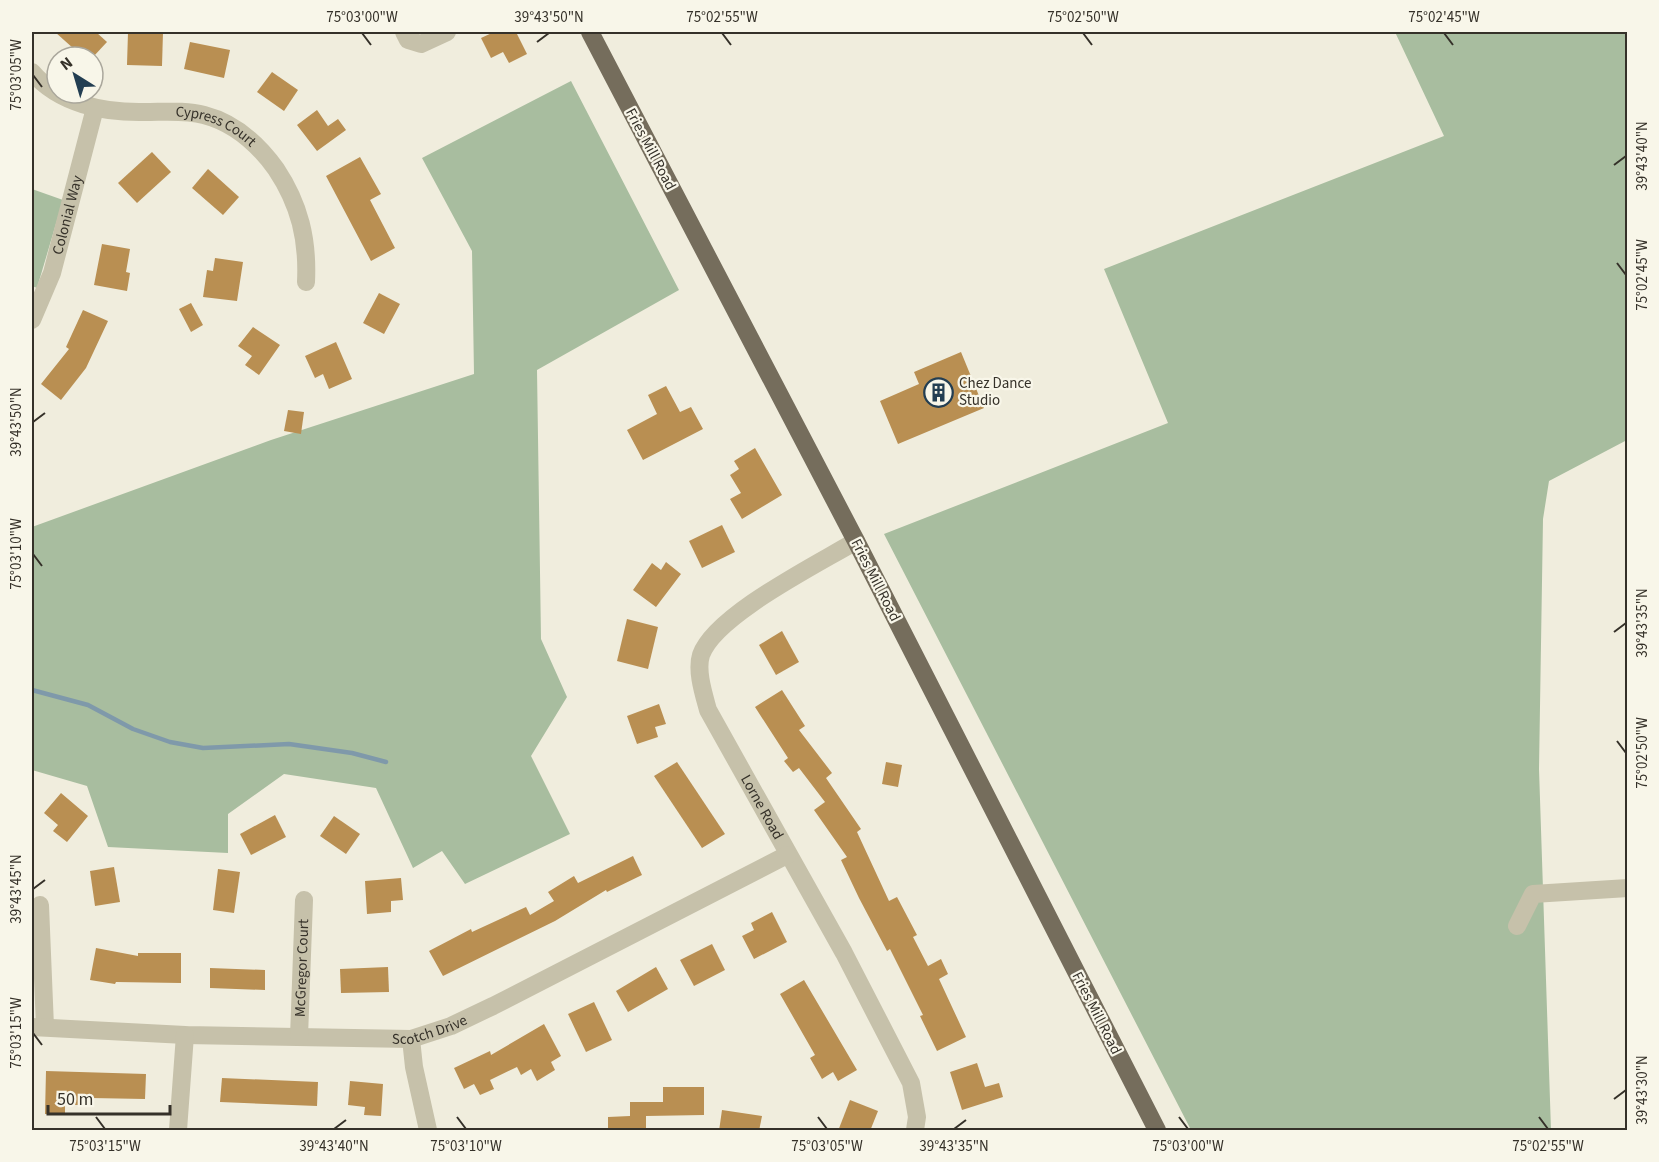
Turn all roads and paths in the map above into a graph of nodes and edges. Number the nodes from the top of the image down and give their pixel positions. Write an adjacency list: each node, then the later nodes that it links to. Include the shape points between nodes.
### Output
1 (404, 32): 2 (street, via 408,40 421,44)
2 (447, 32)
3 (590, 32): 8 (main road, Fries Mill Road)
4 (32, 72): 5 (street, Cypress Court, via 60,96)
5 (94, 108): 6 (street, Cypress Court, via 203,115 242,132 270,161 293,197 306,241); 7 (street, Colonial Way, via 51,273)
6 (306, 282)
7 (32, 320)
8 (856, 541): 9 (street, Lorne Road, via 738,612 713,635 700,657 708,710); 21 (main road, Fries Mill Road)
9 (787, 855): 17 (street, Scotch Drive, via 493,1006); 20 (street, Lorne Road, via 844,953 911,1083 917,1117)
10 (1628, 888): 13 (street, via 1533,894)
11 (304, 900): 16 (street, McGregor Court)
12 (40, 905): 14 (street)
13 (1517, 926)
14 (38, 1027): 15 (street, Scotch Drive)
15 (185, 1035): 16 (street, Scotch Drive); 18 (street)
16 (299, 1037): 17 (street, Scotch Drive)
17 (411, 1039): 19 (street)
18 (178, 1131)
19 (428, 1131)
20 (915, 1131)
21 (1157, 1131)

